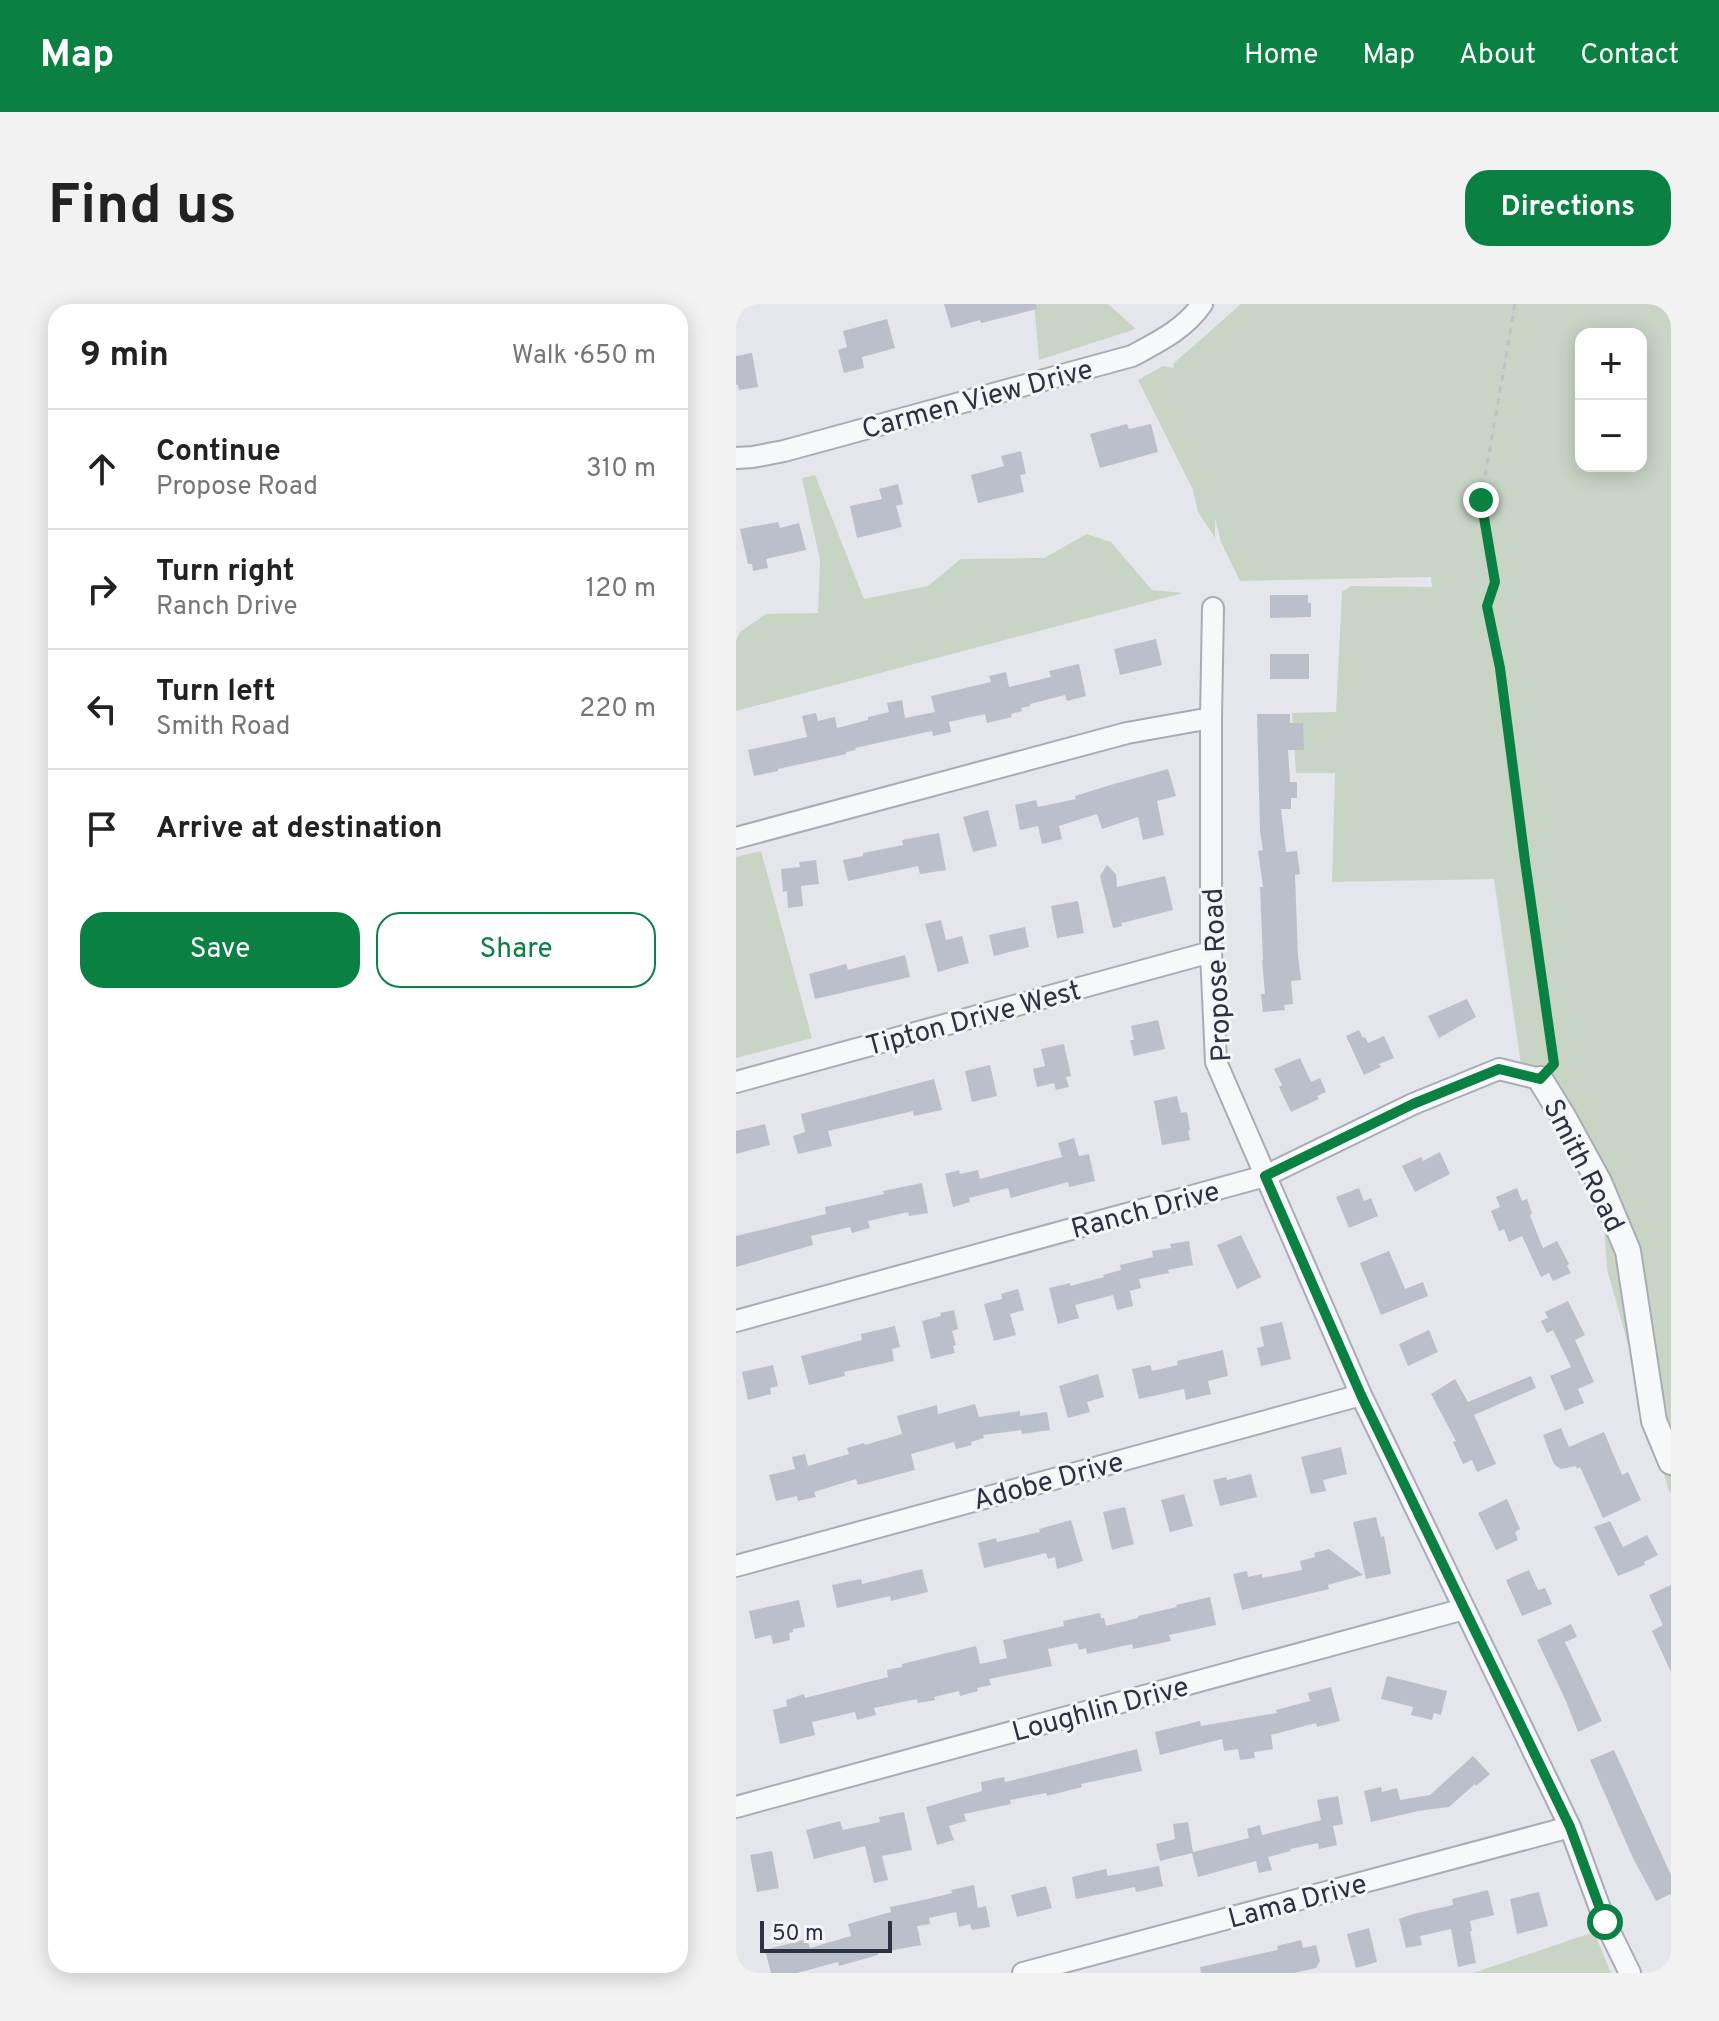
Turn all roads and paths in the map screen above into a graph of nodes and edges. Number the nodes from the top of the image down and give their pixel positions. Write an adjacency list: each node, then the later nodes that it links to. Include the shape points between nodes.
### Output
1 (1202, 304): 3 (street, Carmen View Drive, via 1168,337 1132,356 784,451)
2 (1515, 304): 8 (path, Smith Road, via 1481,500 1495,582 1487,606 1554,1064)
3 (736, 458)
4 (1213, 608): 5 (street, Propose Road)
5 (1211, 718): 6 (street, via 1127,733); 7 (street, Propose Road)
6 (736, 838)
7 (1211, 952): 9 (street, Tipton Drive West); 10 (street, Propose Road, via 1216,1062)
8 (1540, 1079): 10 (street, Ranch Drive, via 1499,1069); 13 (street, Smith Road, via 1599,1182 1628,1251 1654,1421)
9 (736, 1082)
10 (1265, 1176): 11 (street, Ranch Drive); 12 (street, Propose Road)
11 (736, 1321)
12 (1361, 1395): 14 (street, Adobe Drive); 15 (street, Propose Road)
13 (1671, 1462)
14 (736, 1566)
15 (1464, 1609): 16 (street, Loughlin Drive); 17 (street, Propose Road)
16 (736, 1807)
17 (1570, 1827): 18 (street, Lama Drive); 19 (street, Propose Road)
18 (1023, 1973)
19 (1630, 1973)

